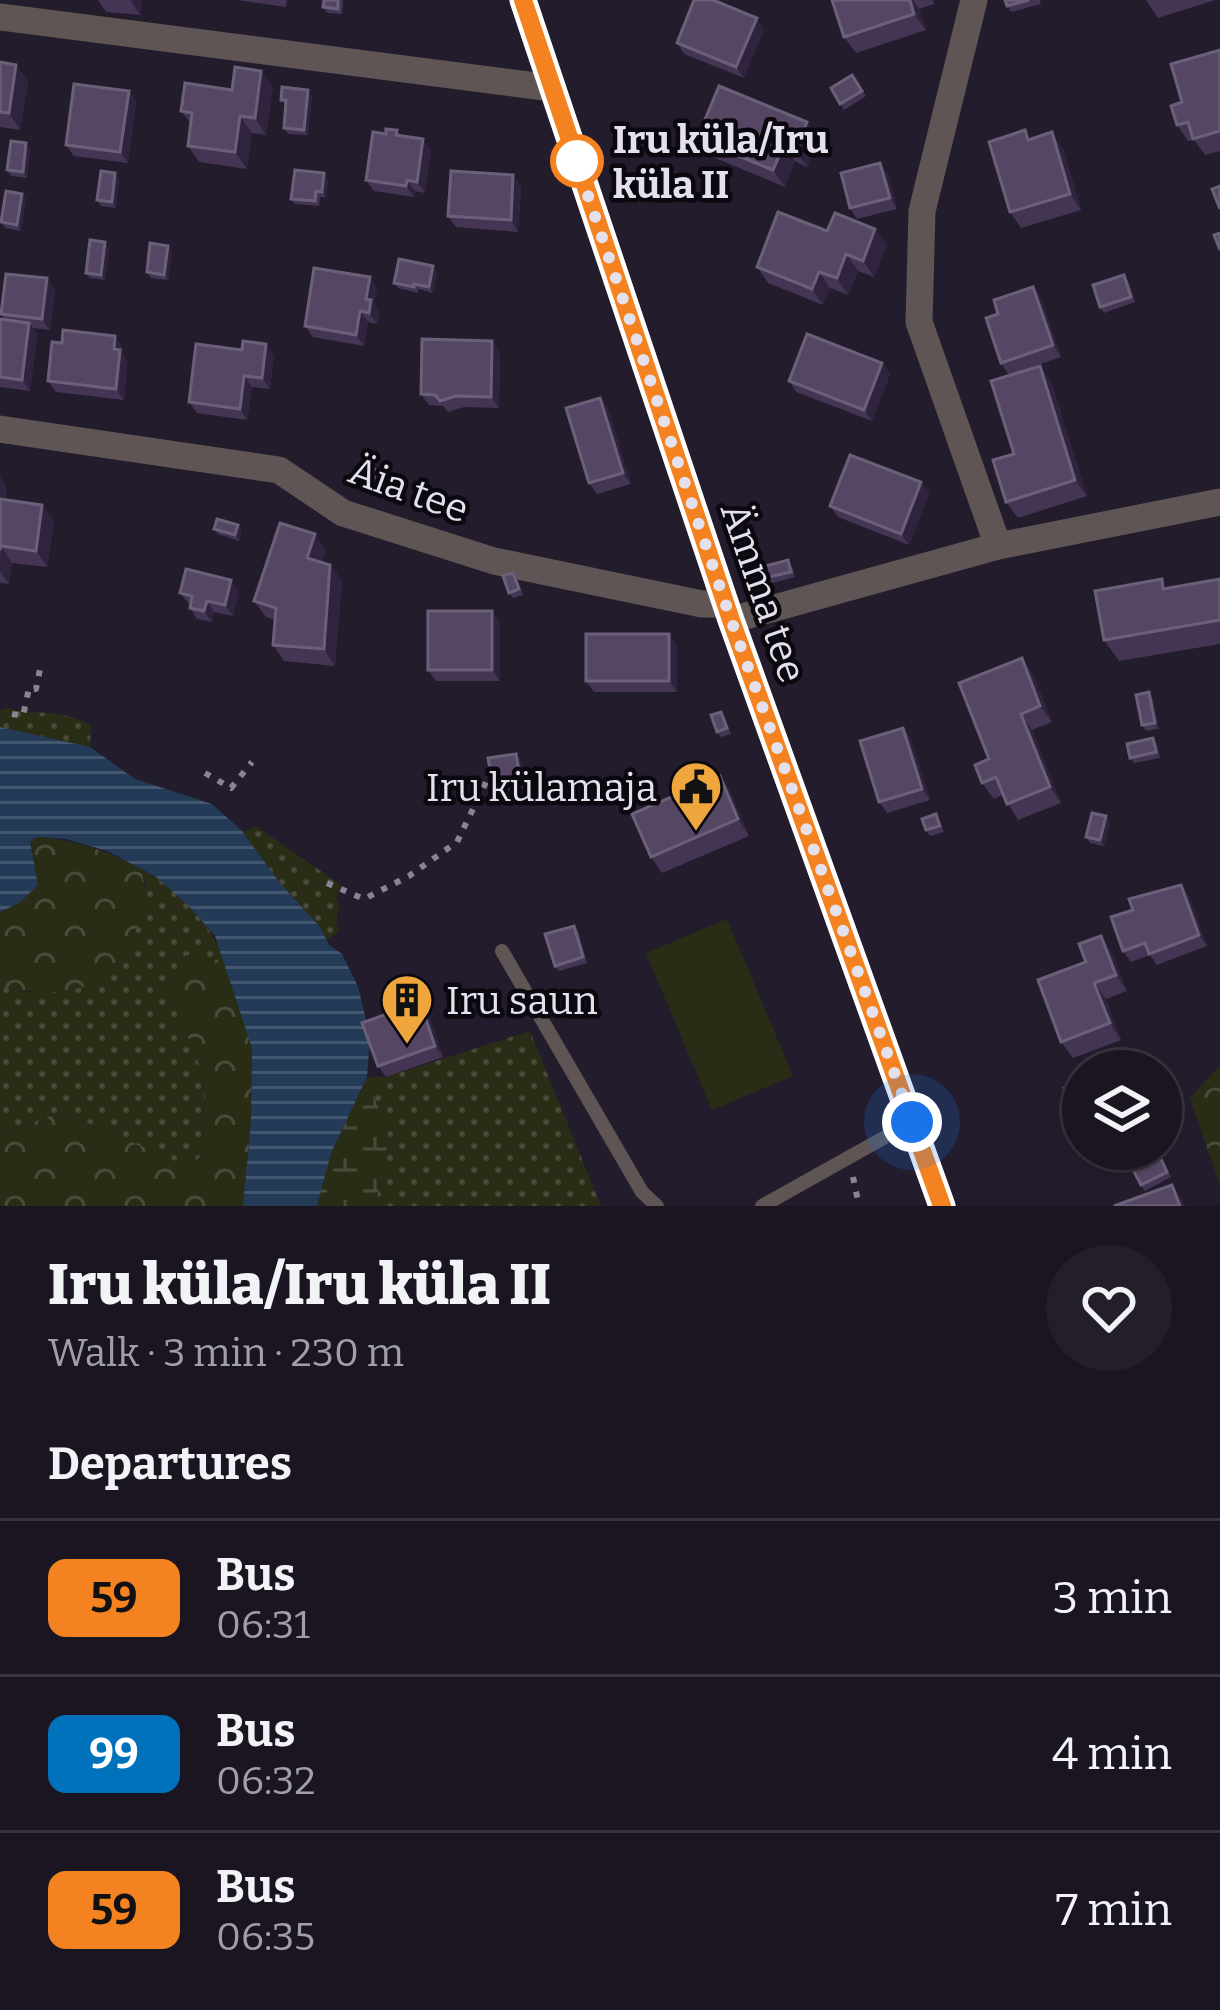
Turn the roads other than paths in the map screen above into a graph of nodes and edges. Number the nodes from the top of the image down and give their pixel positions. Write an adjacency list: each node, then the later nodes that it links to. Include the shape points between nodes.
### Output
1 (523, 0): 4 (street, Ämma tee)
2 (974, 0): 7 (street, via 922,211 919,322)
3 (0, 17): 4 (street)
4 (552, 88): 8 (street, Ämma tee)
5 (0, 428): 8 (street, Äia tee, via 279,470 343,513 494,561)
6 (1220, 502): 7 (street, Äia tee)
7 (998, 546): 8 (street, Äia tee)
8 (729, 612): 10 (street, Ämma tee)
9 (502, 951): 11 (lane)
10 (912, 1122): 12 (lane); 13 (street, Ämma tee)
11 (657, 1206)
12 (762, 1206)
13 (942, 1206)

